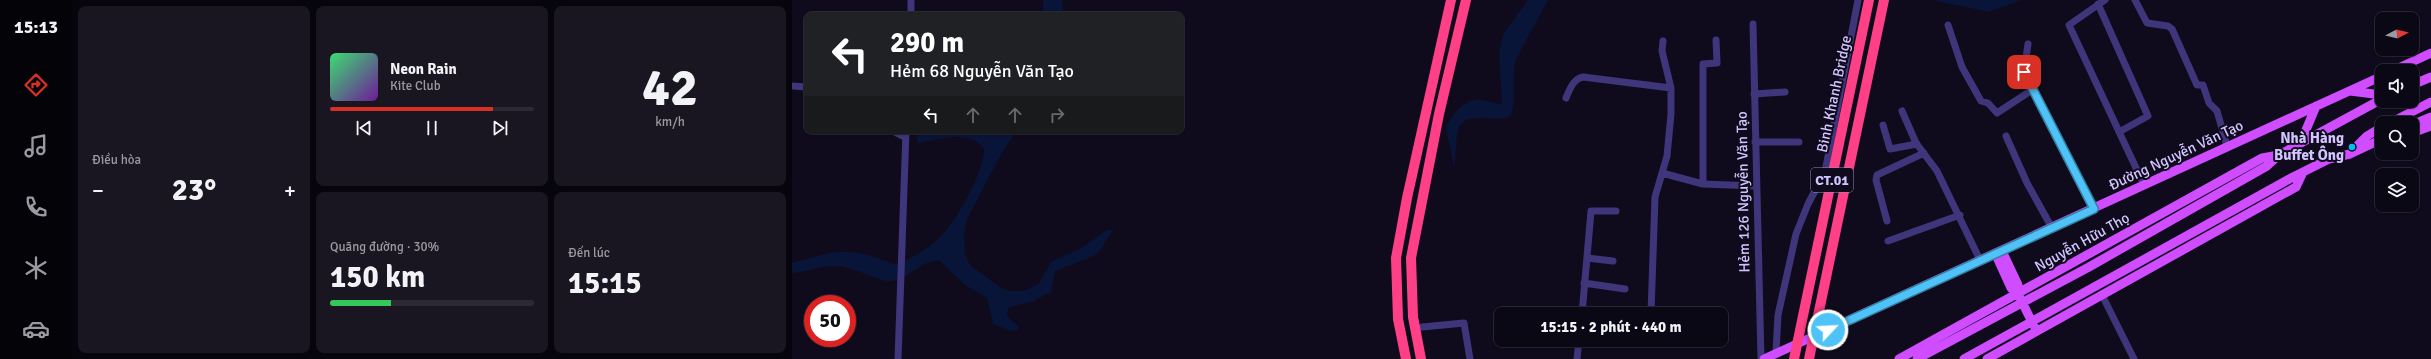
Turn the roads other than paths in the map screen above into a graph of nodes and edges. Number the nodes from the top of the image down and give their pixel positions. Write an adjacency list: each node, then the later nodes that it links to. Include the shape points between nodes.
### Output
1 (911, 0): 9 (street)
2 (1451, 0): 80 (highway, via 1396,258 1398,319)
3 (1466, 0): 81 (highway, via 1439,114 1411,258 1413,317)
4 (1858, 0): 77 (street, via 1825,172 1796,234 1778,316)
5 (1869, 0): 85 (highway, Binh Khanh Bridge / CT.01)
6 (1884, 0): 86 (highway, Binh Khanh Bridge / CT.01)
7 (2135, 0): 49 (street, via 2147,24 2168,26 2172,29 2197,85 2203,85 2209,103 2217,111)
8 (2101, 2): 41 (street, via 2148,116); 41 (street, via 2069,25)
9 (911, 12)
10 (1753, 24): 26 (street, Hẻm 126 Nguyễn Văn Tạo)
11 (1948, 25): 23 (street, via 1962,67 1982,101 1988,103 1997,113)
12 (1716, 40): 54 (street, via 1717,63 1703,64)
13 (1663, 41): 22 (street, via 1662,51)
14 (2028, 44): 23 (street, via 2024,72)
15 (2431, 53): 16 (main road)
16 (2407, 64)
17 (2431, 77): 19 (main road)
18 (2375, 79): 24 (main road, Đường Nguyễn Văn Tạo)
19 (2419, 82)
20 (792, 86): 21 (street)
21 (804, 87)
22 (1671, 88): 28 (street, via 1584,77 1573,83); 53 (street, via 1670,136)
23 (2032, 90): 57 (street)
24 (2348, 91): 27 (main road); 31 (main road, Đường Nguyễn Văn Tạo)
25 (1784, 92): 26 (street)
26 (1754, 94): 44 (street, Hẻm 126 Nguyễn Văn Tạo)
27 (2375, 94)
28 (1566, 98)
29 (2431, 102): 34 (main road)
30 (2375, 103): 46 (main road, Nguyễn Hữu Thọ)
31 (2316, 106): 33 (main road, Đường Nguyễn Văn Tạo); 46 (main road)
32 (1902, 111): 48 (street)
33 (2301, 112): 46 (main road, via 2306,115 2308,122); 49 (main road, Đường Nguyễn Văn Tạo)
34 (2404, 116)
35 (2431, 117): 36 (main road)
36 (2419, 122)
37 (1883, 125): 48 (street, via 1890,149)
38 (2431, 126): 39 (main road)
39 (2419, 130)
40 (2375, 131): 51 (main road, via 2361,140)
41 (2119, 132): 55 (street)
42 (906, 134): 79 (street)
43 (2006, 136): 61 (street, via 2027,183)
44 (1755, 142): 45 (street); 56 (street, Hẻm 126 Nguyễn Văn Tạo)
45 (1799, 142)
46 (2301, 142): 70 (main road, Nguyễn Hữu Thọ, via 2279,155 2262,158)
47 (2375, 142): 51 (main road)
48 (1917, 144): 50 (street)
49 (2227, 146): 55 (main road, Đường Nguyễn Văn Tạo)
50 (1924, 153): 59 (street, via 1937,171); 60 (street, via 1877,175 1876,180)
51 (2350, 154): 52 (main road, via 2328,159)
52 (2303, 172): 69 (main road, via 2296,187); 73 (main road)
53 (1662, 173): 54 (street); 72 (street, via 1655,197)
54 (1703, 184): 56 (street)
55 (2144, 185): 57 (main road, Đường Nguyễn Văn Tạo)
56 (1756, 186): 84 (street, Hẻm 126 Nguyễn Văn Tạo)
57 (2094, 209): 61 (main road, Đường Nguyễn Văn Tạo)
58 (1616, 211): 64 (street, via 1592,209)
59 (1960, 215): 62 (street); 65 (street)
60 (1888, 221)
61 (2052, 228): 63 (main road, Đường Nguyễn Văn Tạo)
62 (1888, 241)
63 (1999, 252): 65 (main road, Đường Nguyễn Văn Tạo); 70 (main road, via 2011,288)
64 (1587, 258): 66 (street); 67 (street)
65 (1980, 260): 77 (main road, Đường Nguyễn Văn Tạo)
66 (1613, 261)
67 (1584, 283): 68 (street); 71 (street)
68 (1625, 288)
69 (2102, 295): 75 (main road); 90 (street)
70 (2020, 298): 73 (main road); 87 (main road, Nguyễn Hữu Thọ); 88 (main road, Nguyễn Hữu Thọ)
71 (1582, 307)
72 (1651, 307)
73 (2032, 321): 75 (main road); 89 (main road)
74 (1422, 327): 82 (street, via 1464,323)
75 (2036, 330): 78 (main road)
76 (1578, 347): 83 (street)
77 (1776, 352): 84 (main road, Đường Nguyễn Văn Tạo)
78 (1990, 358)
79 (898, 359)
80 (1406, 359)
81 (1421, 359)
82 (1470, 359)
83 (1577, 359)
84 (1762, 359)
85 (1794, 359)
86 (1809, 359)
87 (1899, 359)
88 (1916, 359)
89 (1964, 359)
90 (2134, 359)

